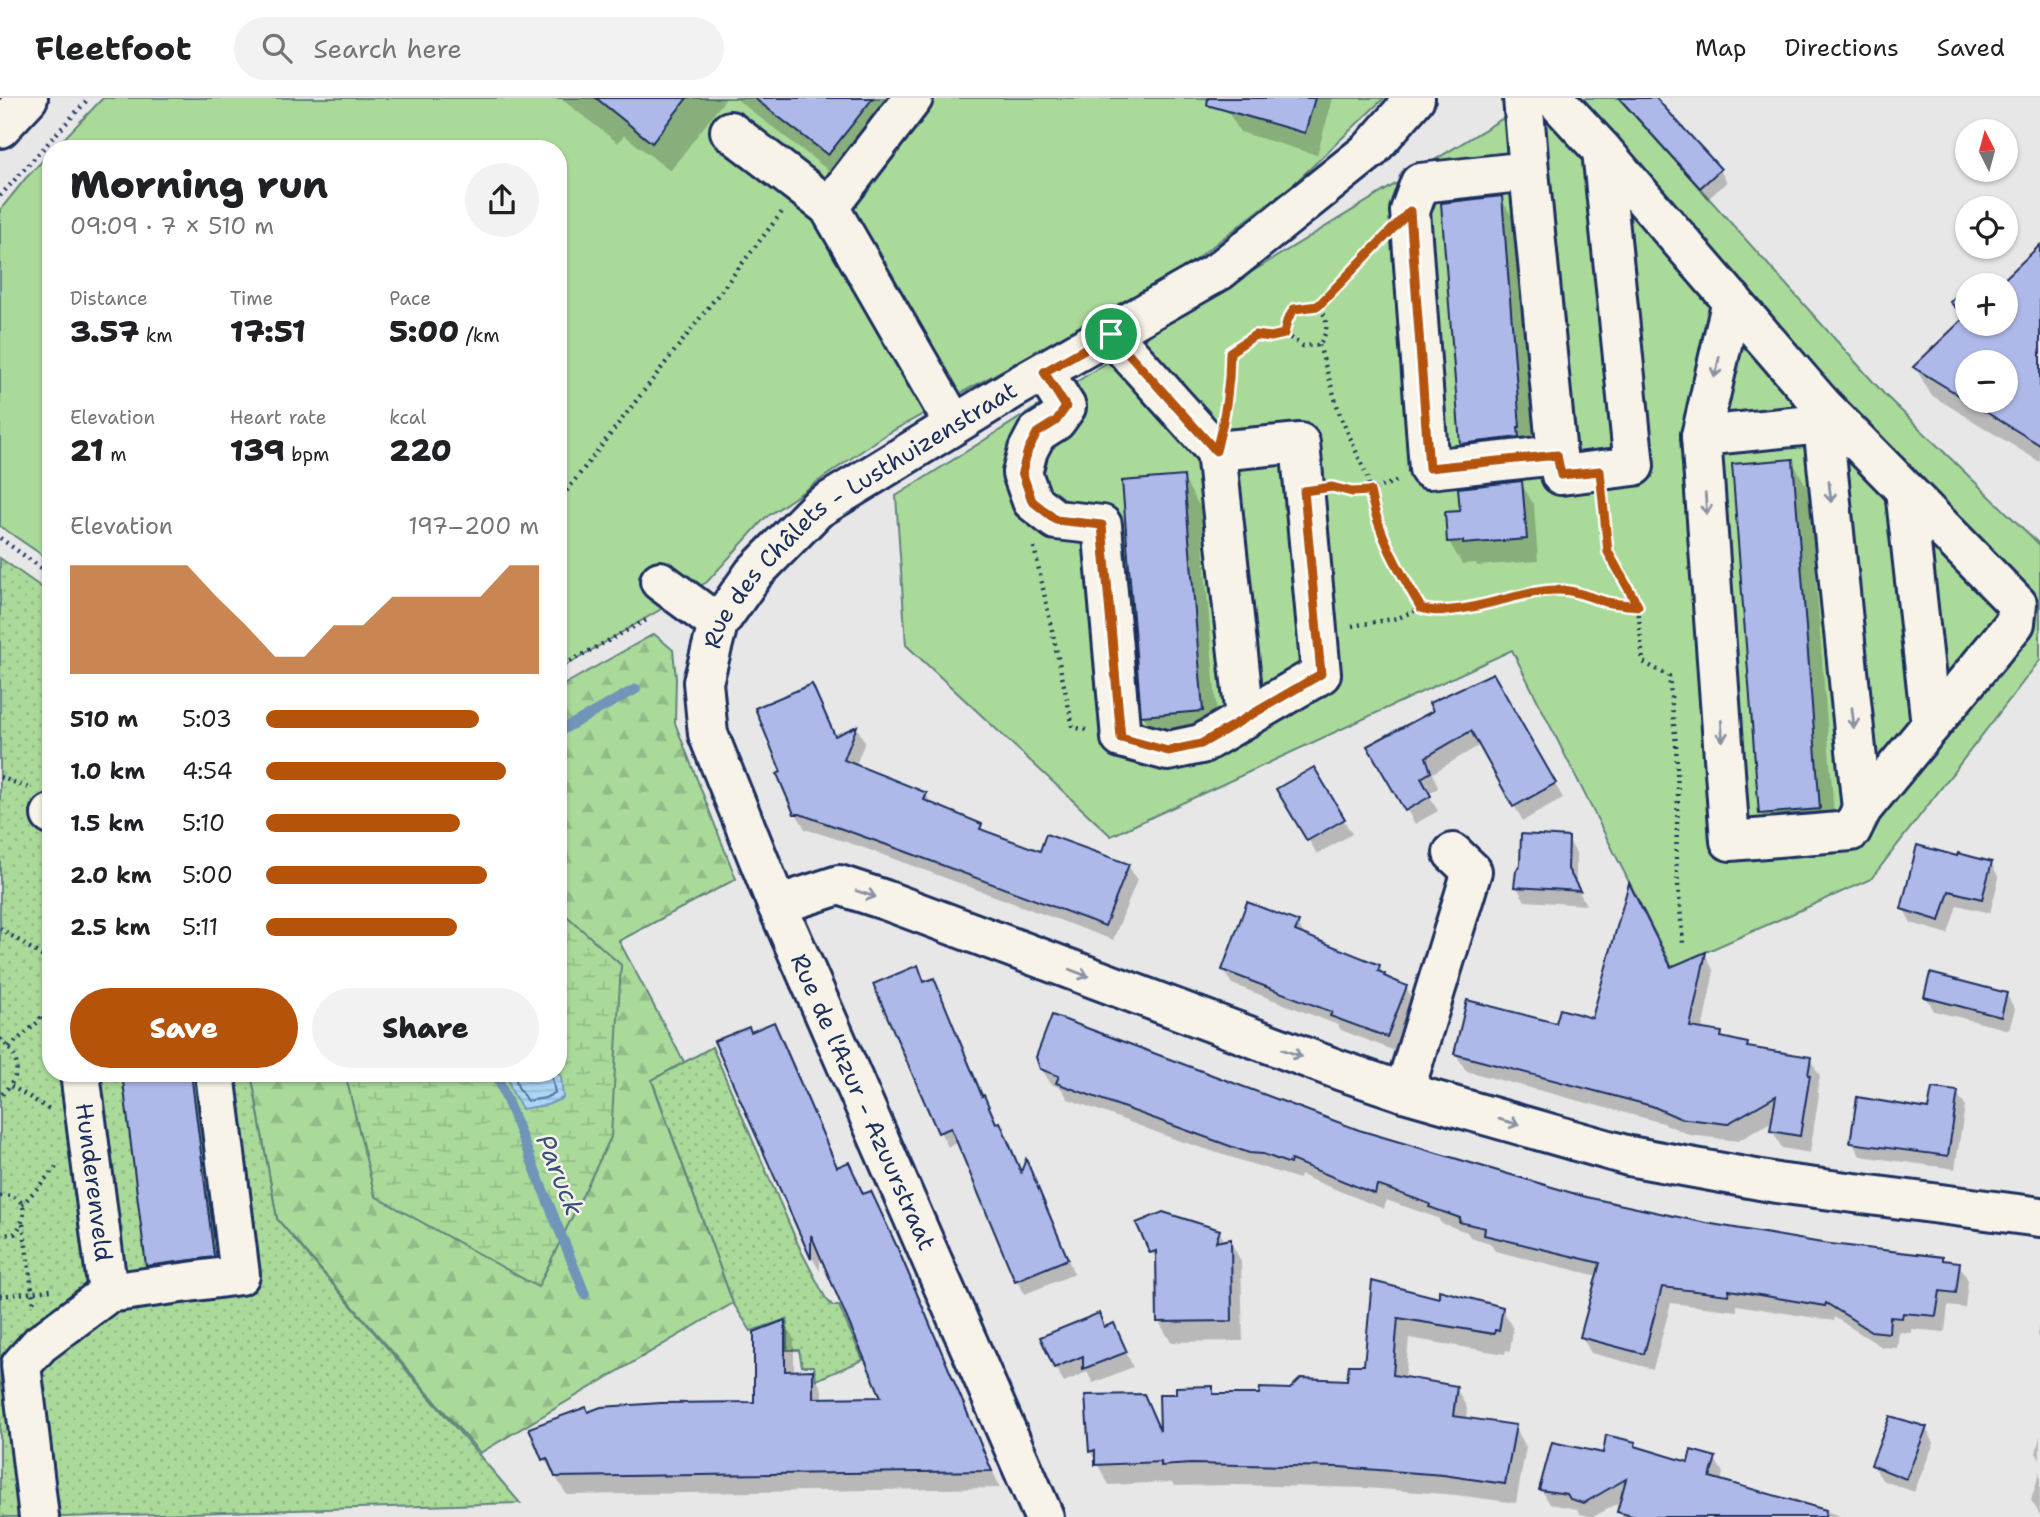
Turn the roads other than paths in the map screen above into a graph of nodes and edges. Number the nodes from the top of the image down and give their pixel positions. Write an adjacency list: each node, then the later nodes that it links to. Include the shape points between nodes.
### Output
1 (28, 98): 6 (street)
2 (913, 98): 10 (street)
3 (1415, 98): 12 (street, Rue des Châlets - Lusthuizenstraat, via 1370,150 1219,271)
4 (1523, 98): 9 (street)
5 (1554, 98): 8 (street)
6 (0, 128)
7 (730, 131): 10 (street)
8 (1602, 149): 11 (street); 18 (street, via 1634,466 1561,475)
9 (1529, 171): 18 (street); 18 (street, via 1420,183 1410,211 1429,468)
10 (815, 197): 15 (street)
11 (1732, 300): 14 (street); 16 (street, one-way to 16)
12 (1111, 334): 13 (street, Rue des Châlets - Lusthuizenstraat); 17 (street)
13 (1044, 372): 15 (street, Rue des Châlets - Lusthuizenstraat); 23 (street, via 1066,407 1056,421 1037,433 1022,472 1032,501 1056,520 1102,525 1121,738 1168,751 1201,744)
14 (1822, 414): 16 (street); 19 (street); 25 (street, one-way to 25)
15 (954, 424): 21 (street, Rue des Châlets - Lusthuizenstraat, via 817,509 754,573)
16 (1701, 436): 25 (street, one-way to 25, via 1730,841 1851,831)
17 (1216, 451): 23 (street); 23 (street, via 1300,443 1321,674)
18 (1557, 455)
19 (1905, 489): 24 (street); 24 (street, via 2017,604 2015,623)
20 (673, 590): 21 (street)
21 (718, 624): 22 (street, Rue des Châlets - Lusthuizenstraat)
22 (703, 682): 27 (street, Rue de l'Azur - Azuurstraat, via 708,734)
23 (1245, 718)
24 (1931, 725): 25 (street)
25 (1862, 809)
26 (1453, 853): 30 (street, via 1472,871)
27 (778, 905): 30 (street, one-way to 30, via 839,885); 34 (street, Rue de l'Azur - Azuurstraat)
28 (81, 1082): 32 (street, Hunderenveld)
29 (216, 1082): 32 (street, Hunderenveld, via 240,1275)
30 (1404, 1092): 31 (street, one-way to 31, via 1629,1156 1777,1183)
31 (2040, 1217)
32 (108, 1293): 33 (street, Hunderenveld, via 40,1344 21,1365)
33 (39, 1517)
34 (1044, 1517)

